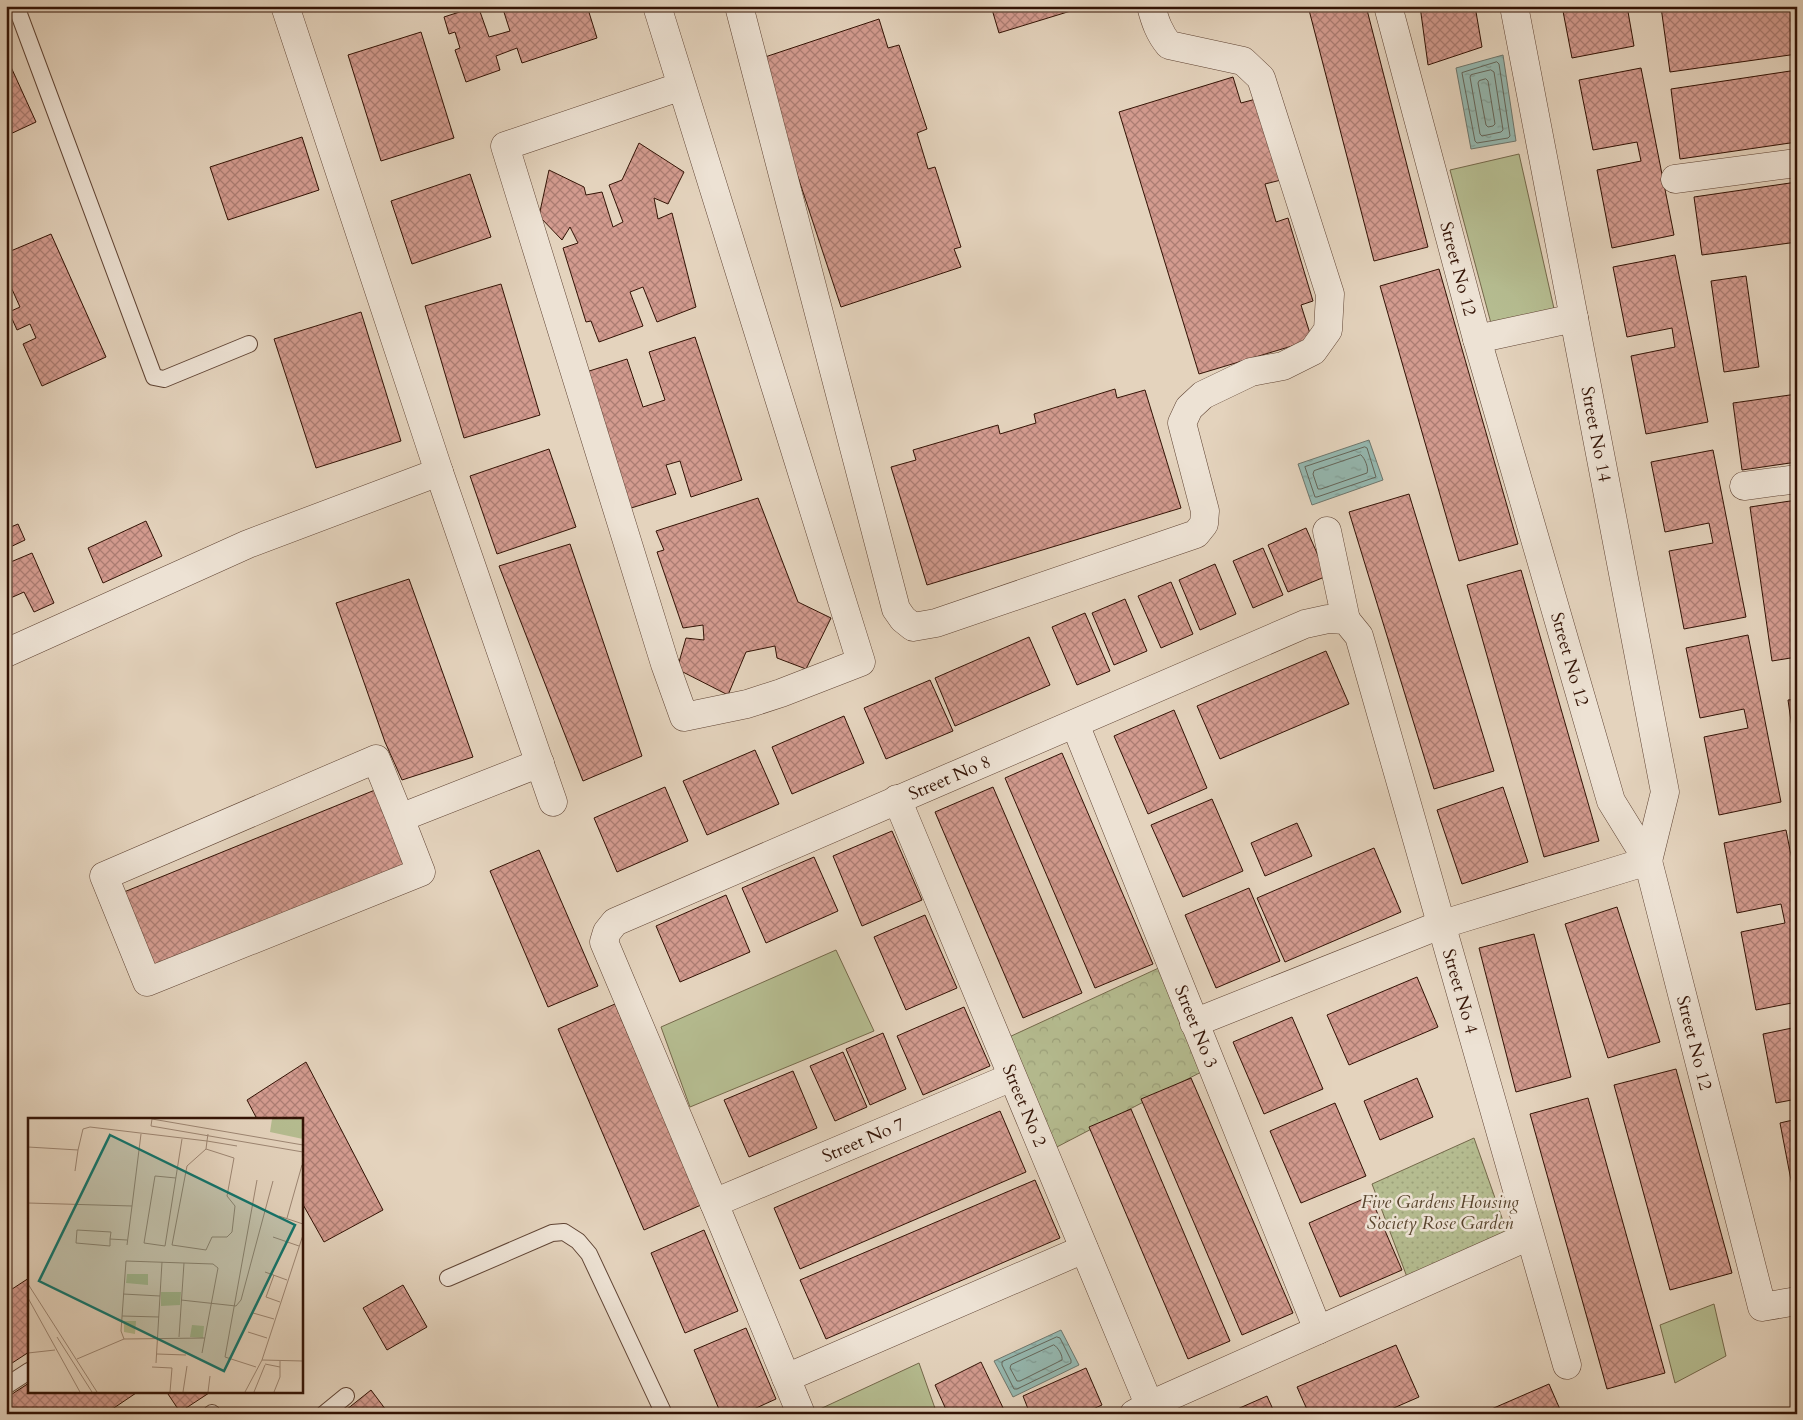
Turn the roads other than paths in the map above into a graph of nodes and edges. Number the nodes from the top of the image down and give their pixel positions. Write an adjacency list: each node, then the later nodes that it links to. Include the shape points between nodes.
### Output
1 (16, 6): 13 (lane, via 154,377 164,379)
2 (285, 6): 14 (street)
3 (657, 6): 8 (street)
4 (739, 6): 5 (street, via 896,609 902,619 913,626 936,623 1196,534 1204,524 1205,511 1182,423 1189,408 1203,395 1251,372 1283,366 1312,351 1328,330 1330,294 1261,78 1243,61 1170,45 1156,24)
5 (1151, 6)
6 (1388, 6): 12 (street, Street No 12)
7 (1514, 6): 11 (street, Street No 14)
8 (682, 86): 8 (street, via 861,662 747,704 684,717 505,146)
9 (1797, 163): 10 (street)
10 (1675, 179)
11 (1574, 318): 12 (street); 25 (street, Street No 14, via 1665,792)
12 (1477, 338): 25 (street, Street No 12, via 1611,801)
13 (249, 344)
14 (439, 472): 19 (street, via 248,544); 21 (street)
15 (1797, 479): 16 (street)
16 (1744, 486)
17 (1327, 531): 18 (street, Street No 4)
18 (1346, 620): 20 (street, Street No 8, via 1328,619 1305,624); 26 (street, Street No 4, via 1358,636)
19 (6, 653)
20 (1075, 724): 22 (street, Street No 8); 27 (street, Street No 3)
21 (540, 763): 23 (street); 24 (street)
22 (897, 799): 28 (street, Street No 2); 29 (street, Street No 8, via 615,922 607,932 604,942)
23 (553, 802)
24 (400, 818): 24 (street, via 376,759 104,876 147,982 421,872)
25 (1648, 861): 26 (street); 33 (street, Street No 12, via 1762,1306)
26 (1440, 925): 27 (street); 30 (street, Street No 4)
27 (1194, 1023): 34 (street, Street No 3)
28 (1012, 1077): 29 (street, Street No 7); 31 (street, Street No 2)
29 (714, 1203): 37 (street)
30 (1530, 1236): 34 (street); 35 (street, Street No 4)
31 (1084, 1249): 37 (street); 40 (street, Street No 2)
32 (448, 1278): 42 (lane, via 552,1233 564,1232 571,1236 589,1254)
33 (1797, 1301)
34 (1318, 1330): 40 (street)
35 (1567, 1365)
36 (28, 1372): 38 (lane)
37 (786, 1378): 43 (street)
38 (6, 1386)
39 (346, 1396): 41 (lane)
40 (1146, 1411)
41 (324, 1414)
42 (664, 1414)
43 (801, 1414)

